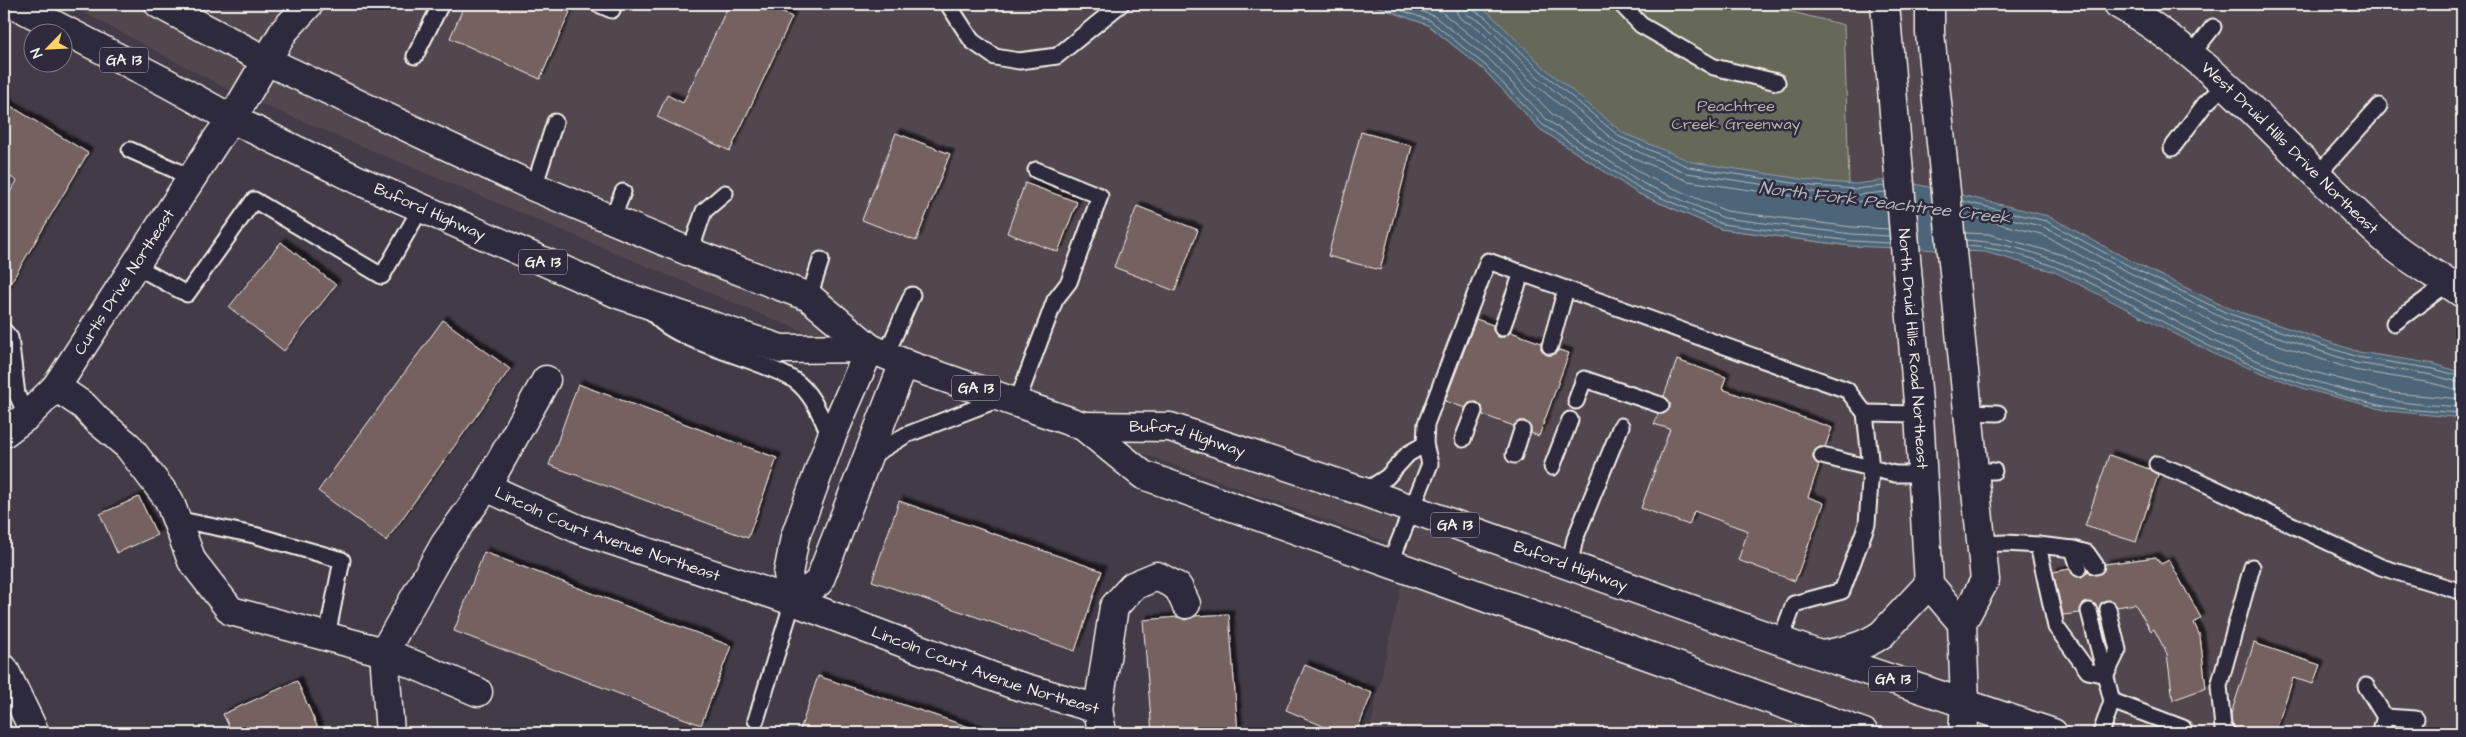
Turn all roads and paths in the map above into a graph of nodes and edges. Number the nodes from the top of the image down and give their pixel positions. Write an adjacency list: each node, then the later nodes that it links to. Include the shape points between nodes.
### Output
1 (14, 4): 18 (main road, Buford Highway / GA 13)
2 (159, 4): 14 (main road, Buford Highway / GA 13)
3 (308, 4): 14 (main road, Curtis Drive Northeast, via 284,31)
4 (441, 4): 13 (lane)
5 (948, 4): 6 (lane, via 972,42 995,57 1019,61 1057,56)
6 (1121, 4)
7 (1621, 4): 15 (lane, via 1641,25 1714,67)
8 (1885, 4): 53 (main road, North Druid Hills Road Northeast)
9 (1930, 4): 50 (main road, via 1930,34)
10 (2118, 4): 12 (main road, West Druid Hills Drive Northeast, via 2145,19)
11 (2213, 28): 12 (lane)
12 (2192, 54): 16 (main road, West Druid Hills Drive Northeast)
13 (415, 56)
14 (267, 61): 18 (main road, Curtis Drive Northeast); 25 (main road, Buford Highway / GA 13)
15 (1777, 82)
16 (2225, 85): 20 (lane, via 2205,104); 23 (main road, West Druid Hills Drive Northeast)
17 (2379, 106): 23 (lane)
18 (232, 119): 24 (main road, Curtis Drive Northeast); 28 (main road, Buford Highway / GA 13)
19 (554, 122): 25 (lane)
20 (2172, 148)
21 (130, 150): 24 (lane)
22 (1036, 170): 46 (lane, via 1100,196 1069,282 1055,300)
23 (2318, 174): 34 (main road, West Druid Hills Drive Northeast, via 2394,247)
24 (190, 180): 32 (main road, Curtis Drive Northeast)
25 (534, 187): 29 (main road, Buford Highway / GA 13)
26 (623, 192): 29 (lane)
27 (725, 193): 30 (lane, via 704,211)
28 (421, 208): 32 (lane, via 382,276 254,200 184,292); 38 (main road, Buford Highway / GA 13)
29 (612, 219): 30 (main road, Buford Highway / GA 13)
30 (690, 252): 37 (main road, Buford Highway / GA 13)
31 (821, 260): 37 (lane)
32 (134, 265): 45 (main road, Curtis Drive Northeast)
33 (1522, 273): 35 (lane); 40 (lane); 62 (lane, via 1488,261 1426,424)
34 (2455, 288): 39 (lane)
35 (1566, 289): 42 (lane); 51 (lane, via 1847,390)
36 (912, 295): 43 (lane)
37 (809, 297): 43 (main road, Buford Highway / GA 13)
38 (648, 304): 43 (main road, Buford Highway / GA 13, via 780,350); 60 (lane, via 655,318 671,330 796,381 816,405)
39 (2394, 322)
40 (1502, 328)
41 (4, 331): 54 (lane, via 10,338 17,395)
42 (1550, 346)
43 (886, 355): 46 (main road, Buford Highway / GA 13); 60 (main road); 65 (main road)
44 (546, 380): 71 (main road)
45 (56, 387): 54 (main road, Curtis Drive Northeast); 73 (main road, via 84,406 128,446)
46 (1010, 400): 56 (main road, Buford Highway / GA 13); 65 (lane, via 906,434)
47 (1576, 401): 48 (lane, via 1584,379)
48 (1661, 405)
49 (1474, 411): 61 (lane)
50 (1968, 412): 52 (lane); 76 (main road, via 1984,471)
51 (1865, 413): 53 (lane); 68 (lane)
52 (1998, 413)
53 (1919, 414): 69 (main road, North Druid Hills Road Northeast)
54 (27, 416): 59 (main road, Curtis Drive Northeast)
55 (1570, 420): 67 (lane)
56 (1083, 426): 72 (main road, Buford Highway / GA 13, via 1170,427); 79 (main road, Buford Highway / GA 13, via 1143,475)
57 (1621, 426): 80 (lane, via 1575,539)
58 (1522, 430): 63 (lane)
59 (4, 433)
60 (832, 438): 70 (main road)
61 (1463, 439)
62 (1425, 444): 72 (lane, via 1408,454 1387,477); 74 (lane, via 1430,464)
63 (1514, 455)
64 (1822, 456): 68 (lane)
65 (867, 459): 70 (main road)
66 (2157, 464): 85 (lane, via 2381,567)
67 (1552, 466)
68 (1871, 468): 69 (lane, via 1895,474); 92 (lane, via 1867,524 1842,591 1794,604)
69 (1923, 474): 84 (main road, North Druid Hills Road Northeast)
70 (834, 486): 75 (main road); 75 (main road)
71 (486, 487): 86 (main road, Lincoln Court Avenue Northeast, via 578,529); 93 (main road, Lincoln Court Avenue Northeast, via 445,544)
72 (1364, 492): 74 (main road, Buford Highway / GA 13)
73 (173, 510): 91 (main road, via 192,561 231,611); 91 (lane, via 342,560)
74 (1411, 510): 79 (lane); 80 (main road, Buford Highway / GA 13)
75 (821, 522): 86 (main road, via 819,582); 86 (main road, via 796,537 788,574)
76 (1981, 544): 77 (lane); 90 (main road, via 1985,580)
77 (2038, 545): 78 (lane); 96 (lane, via 2056,627 2088,671)
78 (2073, 549): 81 (lane, via 2088,553); 83 (lane)
79 (1390, 564): 107 (main road, Buford Highway / GA 13)
80 (1569, 566): 92 (main road, Buford Highway / GA 13)
81 (2096, 566)
82 (2252, 567): 112 (lane, via 2219,686 2223,728)
83 (2079, 568)
84 (1929, 584): 90 (main road); 94 (main road, via 1874,640 1852,650)
85 (2456, 590)
86 (793, 602): 103 (lane); 104 (main road, Lincoln Court Avenue Northeast, via 1012,684)
87 (1186, 604): 104 (main road, via 1178,587 1157,576 1133,586 1114,607)
88 (2108, 609): 96 (lane, via 2118,650)
89 (2089, 612): 96 (lane)
90 (1962, 623): 100 (main road)
91 (327, 636): 93 (main road)
92 (1780, 641): 94 (main road, Buford Highway / GA 13)
93 (384, 652): 98 (main road); 106 (main road)
94 (1820, 656): 100 (main road, Buford Highway / GA 13)
95 (4, 669): 105 (main road)
96 (2106, 675): 99 (lane)
97 (2366, 686): 101 (lane)
98 (478, 692)
99 (2112, 701): 110 (lane); 111 (lane, via 2184,728)
100 (1965, 703): 108 (main road); 109 (main road, Buford Highway / GA 13)
101 (2385, 717): 102 (lane); 113 (lane)
102 (2416, 719)
103 (756, 720)
104 (1100, 721)
105 (35, 733)
106 (390, 733)
107 (1864, 733)
108 (1963, 733)
109 (2053, 733)
110 (2100, 733)
111 (2181, 733)
112 (2228, 733)
113 (2380, 733)

